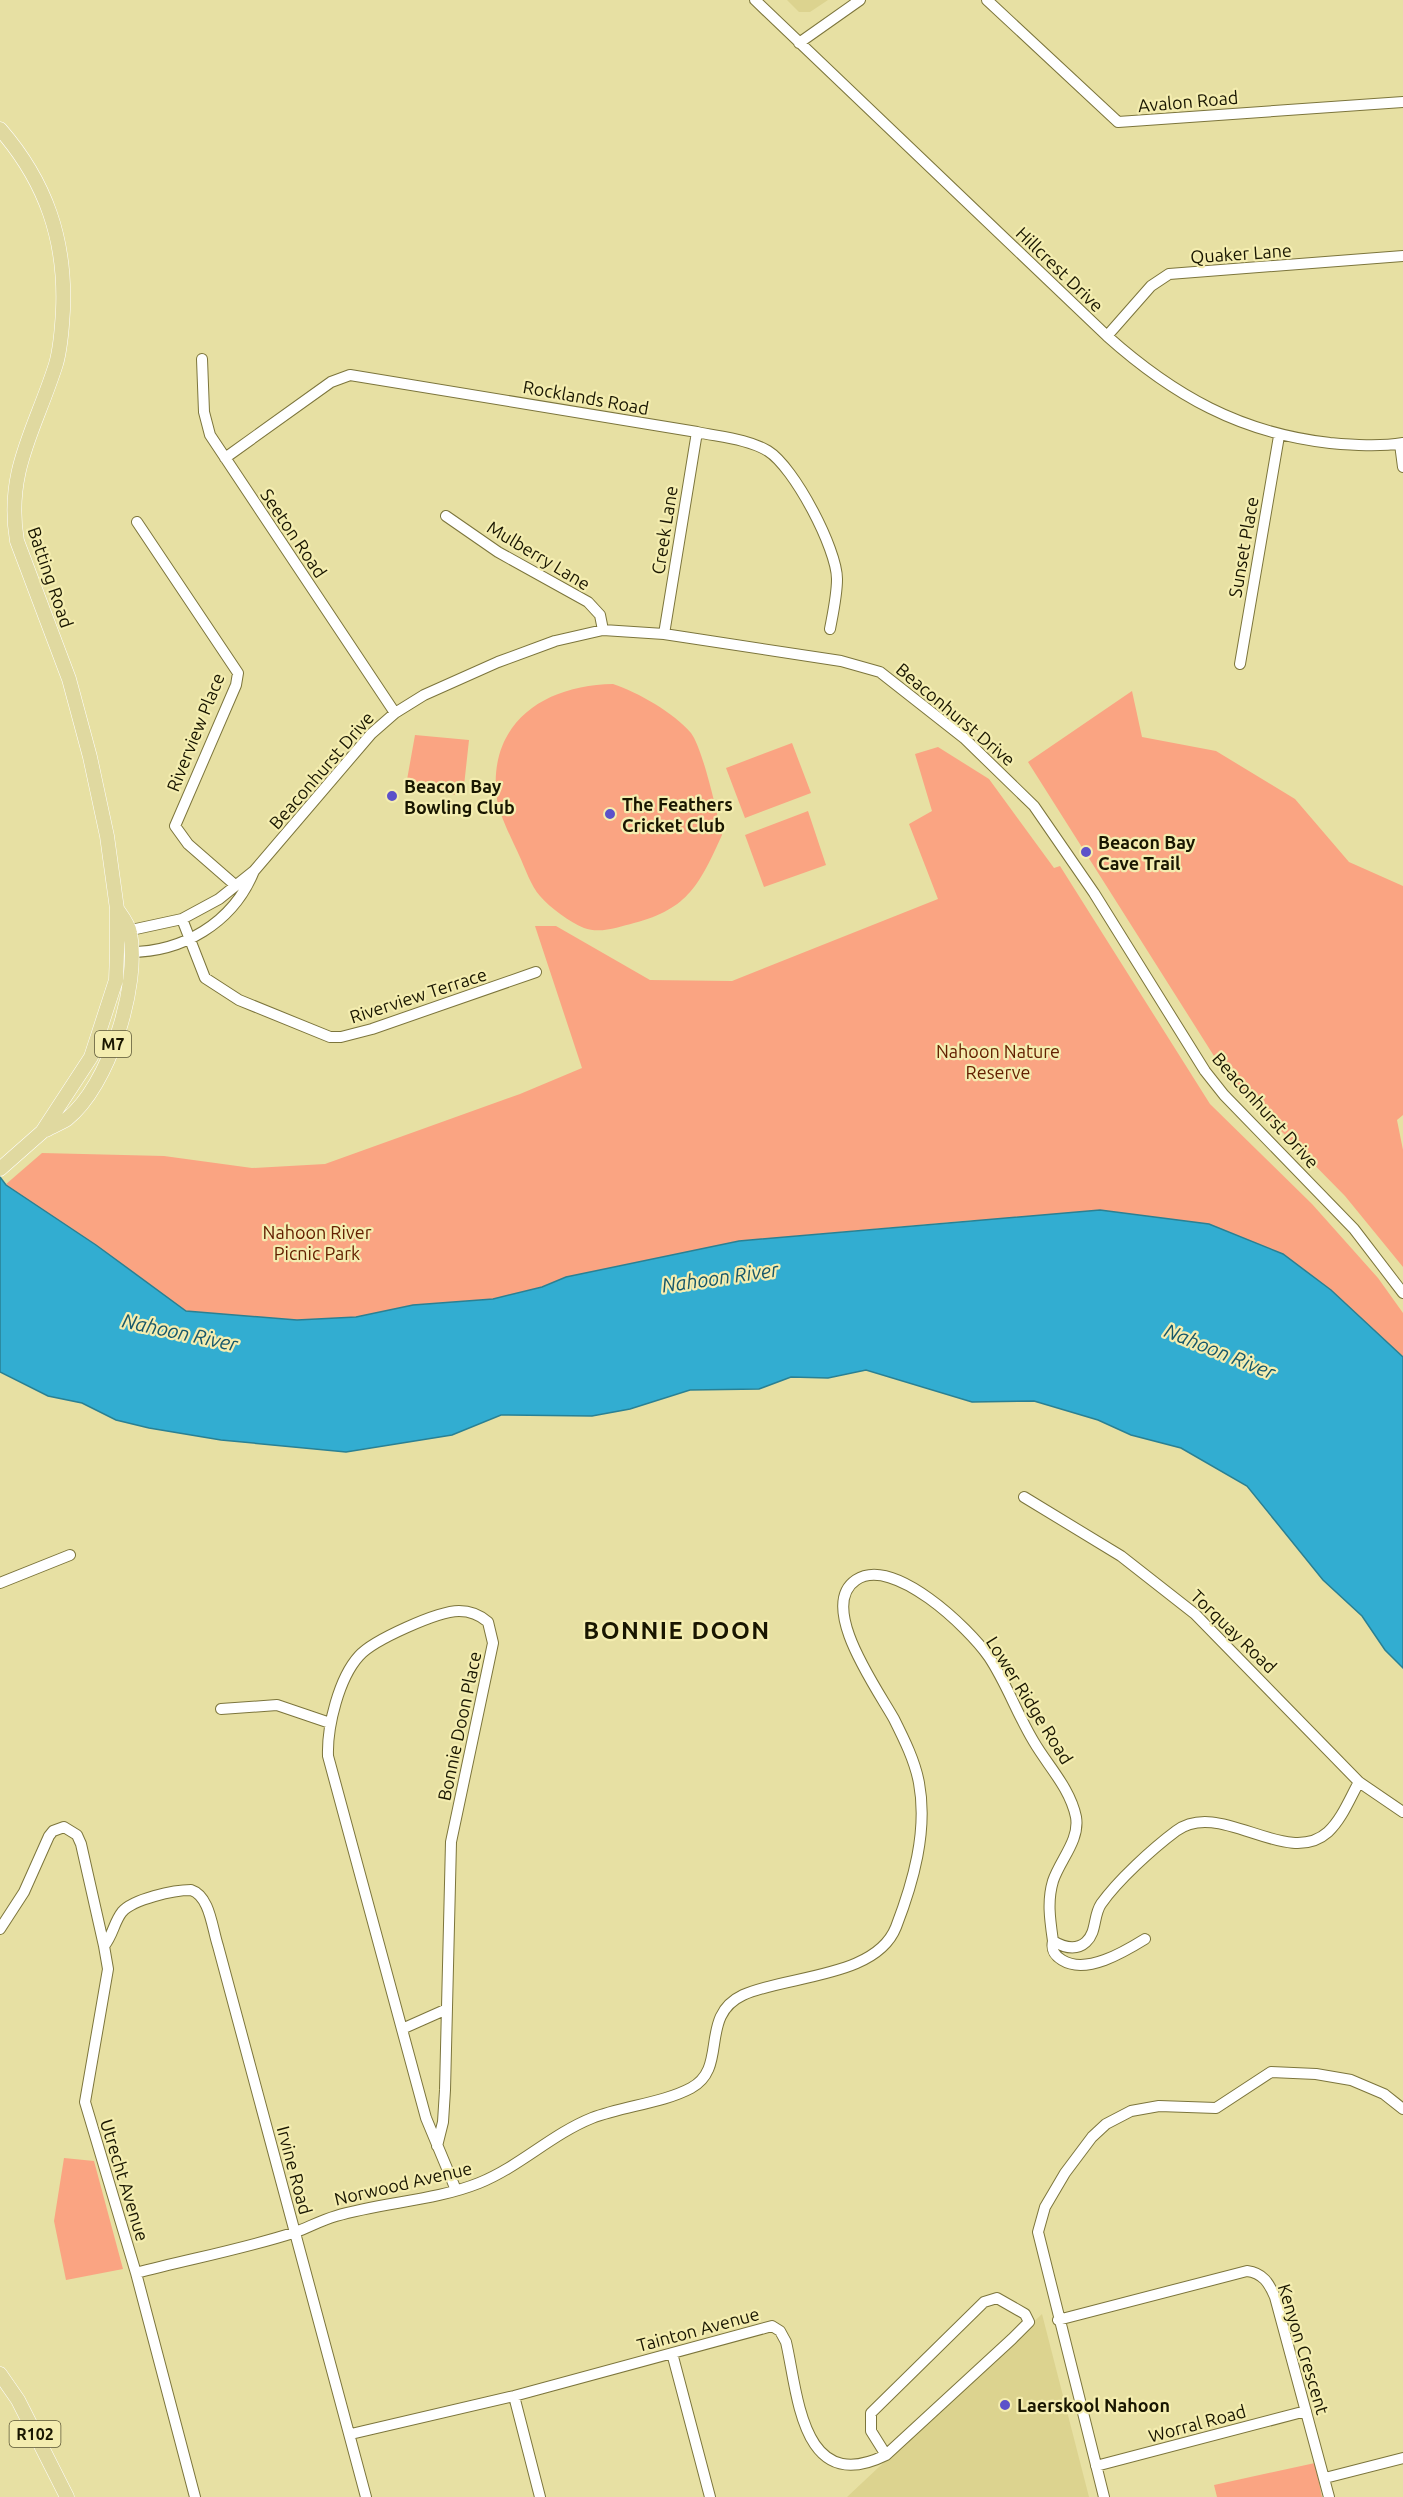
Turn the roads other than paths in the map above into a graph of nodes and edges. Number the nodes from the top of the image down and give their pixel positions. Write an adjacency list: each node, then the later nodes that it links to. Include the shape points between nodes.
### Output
1 (755, 0): 4 (street, Hillcrest Drive)
2 (860, 0): 4 (street)
3 (987, 0): 5 (street, Avalon Road, via 1118,122)
4 (799, 43): 8 (street, Hillcrest Drive)
5 (1403, 102)
6 (0, 129): 25 (main road, Batting Road / M7, via 42,192 64,265 59,352 20,458 14,524 69,679 107,836)
7 (1403, 256): 8 (street, Quaker Lane, via 1169,274 1151,286)
8 (1107, 336): 11 (street, Hillcrest Drive, via 1169,387 1236,421)
9 (202, 359): 13 (street, Seeton Road, via 207,429)
10 (697, 432): 13 (street, Rocklands Road, via 350,375 331,382); 17 (street, Rocklands Road, via 759,447 777,457 791,473 835,565 837,578); 19 (street, Creek Lane)
11 (1279, 436): 12 (street, Hillcrest Drive, via 1345,444); 20 (street, Sunset Place)
12 (1401, 444): 14 (street)
13 (225, 458): 21 (street, Seeton Road)
14 (1403, 467)
15 (446, 516): 18 (street, Mulberry Lane, via 498,552 588,602 600,615)
16 (137, 522): 23 (street, Riverview Place, via 238,673 175,826 188,844)
17 (830, 629)
18 (603, 630): 19 (street, Beaconhurst Drive); 21 (street, Beaconhurst Drive, via 555,641 498,662 443,685)
19 (664, 634): 30 (street, Beaconhurst Drive, via 841,661 880,672 964,738 1034,806 1094,893 1205,1071 1354,1229)
20 (1240, 664)
21 (395, 713): 22 (street, Beaconhurst Drive, via 356,750)
22 (254, 871): 23 (street, Beaconhurst Drive); 26 (street, Beaconhurst Drive, via 235,906)
23 (235, 885): 24 (street, Beaconhurst Drive, via 208,907)
24 (182, 919): 25 (street, Beaconhurst Drive); 26 (street, Riverview Terrace)
25 (123, 932): 27 (main road, Batting Road / M7)
26 (190, 940): 27 (street, Beaconhurst Drive); 28 (street, Riverview Terrace, via 205,978 239,1000 330,1037 372,1029)
27 (124, 952): 29 (main road, Batting Road / M7, via 91,1057 42,1132)
28 (536, 972)
29 (0, 1168)
30 (1403, 1293)
31 (1024, 1497): 36 (street, Torquay Road, via 1121,1556 1195,1614)
32 (70, 1555): 33 (street)
33 (0, 1583)
34 (221, 1709): 35 (street, via 277,1705)
35 (330, 1723): 42 (street, Bonnie Doon Place, via 353,1664 375,1643 457,1610 470,1612 488,1623 493,1643 491,1659 451,1842); 43 (street, Bonnie Doon Place, via 328,1756)
36 (1359, 1782): 37 (street, Torquay Road); 40 (street, via 1335,1824 1320,1838 1306,1843 1207,1822 1180,1828 1108,1895 1086,1942 1070,1947)
37 (1403, 1812)
38 (0, 1929): 41 (street, Utrecht Avenue, via 24,1892 49,1836 57,1829 68,1828 81,1844)
39 (1145, 1939): 40 (street, via 1111,1957 1078,1965 1056,1956)
40 (1053, 1941): 44 (street, Lower Ridge Road, via 1050,1894 1077,1825 1065,1788 1032,1739 998,1671 980,1645 908,1584 880,1574 865,1576 846,1588 845,1625 907,1748 921,1797 918,1849 894,1933 884,1947 866,1960 757,1990 730,2004 716,2024 704,2078 686,2091)
41 (104, 1946): 48 (street, Irvine Road, via 124,1910 159,1895 190,1890 204,1899); 49 (street, Utrecht Avenue, via 108,1969 86,2102)
42 (447, 2009): 43 (street); 46 (street, Bonnie Doon Place, via 444,2115)
43 (402, 2029): 46 (street, Bonnie Doon Place)
44 (666, 2096): 47 (street, Norwood Avenue, via 578,2124 485,2181)
45 (1403, 2109): 50 (street, via 1384,2094 1351,2080 1271,2072 1216,2108 1152,2107 1117,2117 1092,2137 1065,2173 1041,2217 1040,2246)
46 (437, 2146): 47 (street, Bonnie Doon Place)
47 (456, 2190): 48 (street, Norwood Avenue, via 334,2216)
48 (296, 2232): 49 (street, Norwood Avenue); 55 (street, Irvine Road)
49 (136, 2273): 61 (street, Utrecht Avenue)
50 (1058, 2320): 54 (street, Kenyon Crescent, via 1247,2271 1259,2274 1275,2297); 58 (street)
51 (672, 2353): 53 (street, Tainton Avenue); 56 (street, Tainton Avenue, via 766,2326 775,2327 786,2342 805,2436 818,2459 829,2468 852,2471 865,2469); 64 (street)
52 (0, 2374): 60 (main road, R102, via 18,2400)
53 (514, 2396): 55 (street, Tainton Avenue); 63 (street)
54 (1306, 2411): 58 (street, Worral Road); 59 (street, Kenyon Crescent)
55 (351, 2434): 62 (street, Irvine Road)
56 (886, 2455): 56 (street, Tainton Avenue, via 1029,2322 1025,2314 1005,2301 993,2298 984,2302 872,2413 871,2432)
57 (1403, 2458): 59 (street)
58 (1096, 2466): 65 (street)
59 (1325, 2478): 66 (street, Kenyon Crescent)
60 (67, 2497)
61 (195, 2497)
62 (366, 2497)
63 (540, 2497)
64 (710, 2497)
65 (1104, 2497)
66 (1329, 2497)

